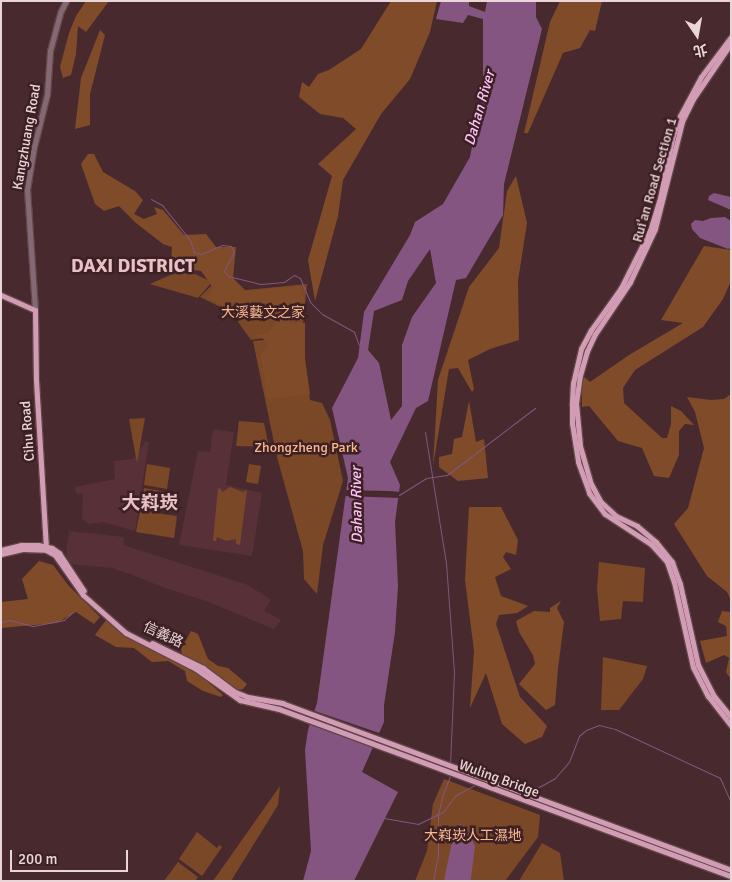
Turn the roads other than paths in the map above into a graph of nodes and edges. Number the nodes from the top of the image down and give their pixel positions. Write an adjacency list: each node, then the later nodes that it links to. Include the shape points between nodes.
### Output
1 (66, 1): 5 (street, Kangzhuang Road, via 50,51 47,95 27,190)
2 (731, 37): 11 (main road, Rui'an Road Section 1, via 702,77 680,116 650,230 621,288 591,330 582,350 573,383 572,405 576,448 589,493 605,514 651,544 667,562 693,667 708,696)
3 (731, 44): 10 (main road, Rui'an Road Section 1, via 693,99 682,122 655,229 630,282 587,351 576,403 580,446 590,482 600,501 616,516 637,526 656,542 672,562 698,665 710,690)
4 (1, 295): 5 (main road)
5 (35, 310): 6 (main road, Cihu Road, via 36,380)
6 (47, 548): 7 (main road, via 21,545); 8 (main road); 9 (main road, 信義路, via 83,595 126,632 196,670 240,700); 12 (main road, Wuling Bridge, via 60,553 85,593 129,631 203,668 233,691 282,703)
7 (1, 550)
8 (1, 554)
9 (279, 710): 13 (main road, Wuling Bridge)
10 (731, 717)
11 (731, 725)
12 (731, 870)
13 (731, 876)

